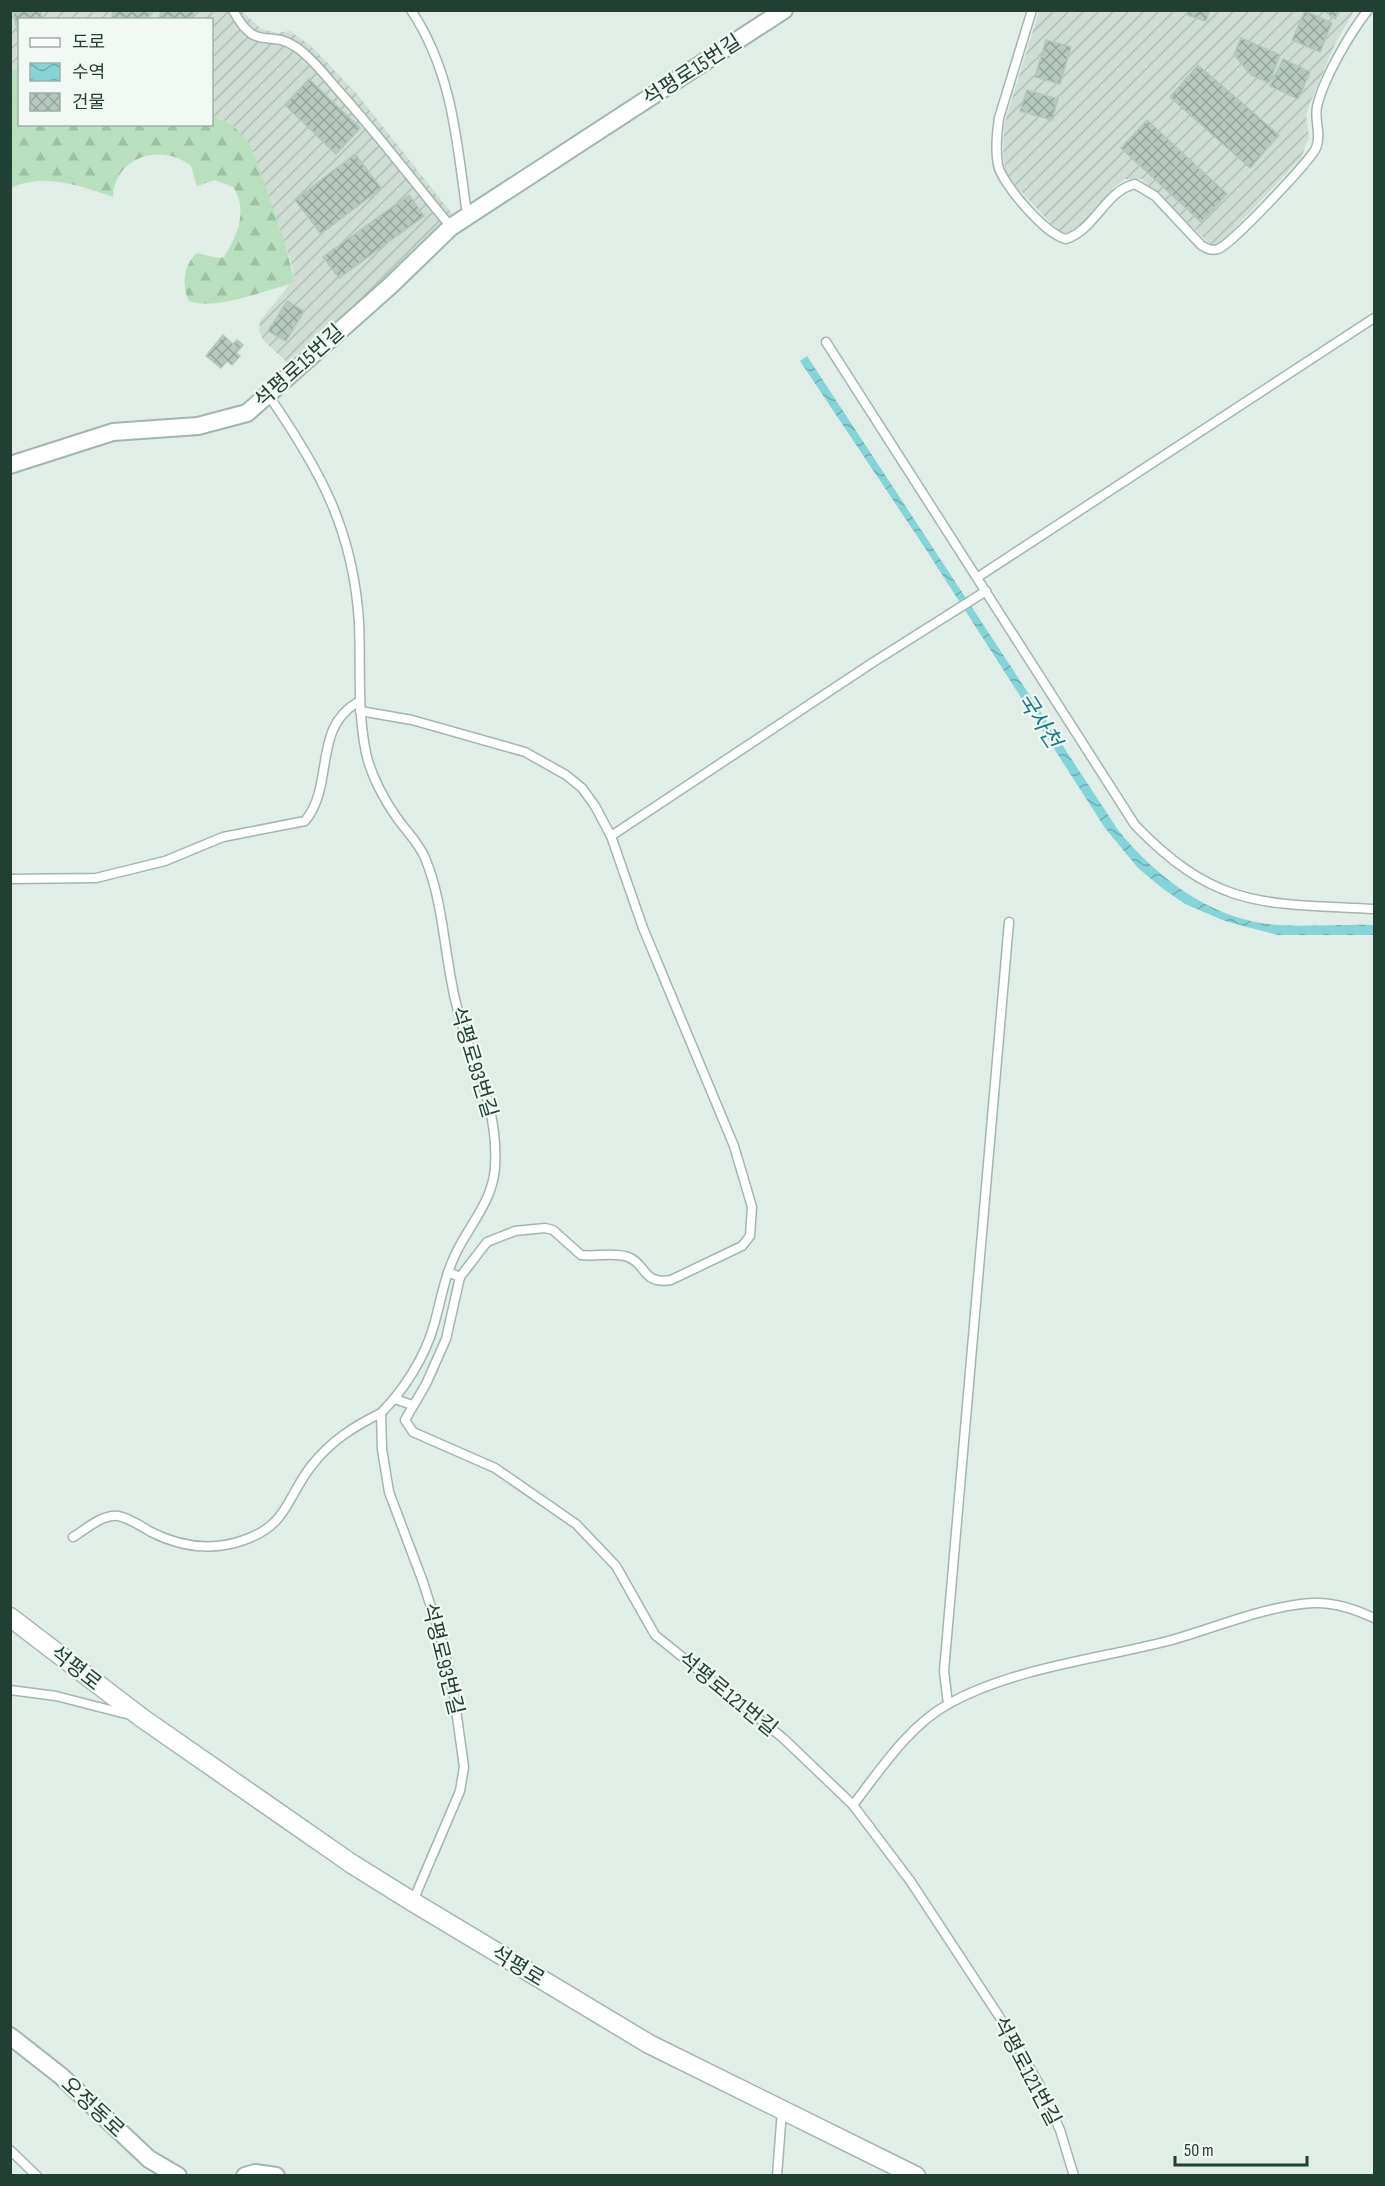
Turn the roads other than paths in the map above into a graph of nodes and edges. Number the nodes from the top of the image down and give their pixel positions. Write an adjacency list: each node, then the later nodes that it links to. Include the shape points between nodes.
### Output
1 (233, 10): 7 (lane, via 250,35 285,42 306,56 374,130)
2 (411, 10): 6 (lane, via 437,62 453,108)
3 (784, 10): 6 (street, 석평로15번길)
4 (1032, 10): 5 (lane, via 999,118 998,166 1009,187 1058,238 1066,239 1084,228 1122,190 1135,184 1155,196 1209,250 1217,250 1231,240 1315,151 1319,141 1317,105 1344,46)
5 (1368, 10)
6 (467, 215): 7 (street, 석평로15번길)
7 (451, 227): 10 (street, 석평로15번길)
8 (1374, 318): 12 (lane)
9 (826, 342): 12 (lane)
10 (269, 396): 11 (street, 석평로15번길, via 247,413 220,422 113,432); 14 (lane, 석평로93번길, via 315,465 339,520 359,623)
11 (10, 465)
12 (978, 577): 13 (lane)
13 (983, 593): 15 (lane); 17 (lane, via 1120,806 1156,847 1205,883 1232,895 1282,904)
14 (359, 706): 15 (lane, via 525,752 547,762 582,788); 16 (lane, via 348,708 336,720 328,737 316,808 305,821 223,837 165,861 96,878); 19 (lane, 석평로93번길, via 366,756 396,817 424,854 433,879 456,1006 494,1121 495,1171 489,1197)
15 (611, 836): 20 (lane, via 643,928 734,1146 752,1207 750,1236 729,1254 659,1282 627,1256 581,1255 553,1230 530,1228 487,1242)
16 (10, 879)
17 (1374, 909)
18 (1009, 921): 28 (lane, via 944,1671)
19 (448, 1272): 20 (lane); 21 (lane, 석평로93번길, via 433,1328)
20 (460, 1277): 22 (lane, via 446,1339)
21 (395, 1399): 22 (lane); 23 (lane, 석평로93번길)
22 (412, 1405): 30 (lane, 석평로121번길, via 405,1420 413,1432 495,1468 576,1524 616,1566 655,1635 790,1743)
23 (381, 1413): 24 (lane, 석평로93번길, via 335,1440 295,1488 282,1517 270,1529 243,1541 207,1548 186,1546 117,1516 103,1518); 31 (lane, 석평로93번길, via 388,1492 443,1645 464,1767 460,1791)
24 (73, 1538)
25 (10, 1617): 29 (street, 석평로)
26 (1374, 1618): 28 (lane, via 1341,1605 1283,1607 1000,1683)
27 (10, 1690): 29 (lane, 석평로, via 56,1696)
28 (948, 1704): 30 (lane, via 906,1738)
29 (142, 1719): 31 (street, 석평로, via 351,1864)
30 (853, 1805): 41 (lane, 석평로121번길, via 911,1882 1012,2036 1060,2130)
31 (413, 1902): 33 (street, 석평로, via 648,2044)
32 (10, 2036): 36 (street, 오정동로, via 61,2076 149,2158)
33 (782, 2110): 39 (lane); 40 (street, 석평로)
34 (10, 2150): 35 (lane)
35 (37, 2175)
36 (178, 2175)
37 (244, 2175): 38 (street)
38 (276, 2175)
39 (777, 2175)
40 (916, 2175)
41 (1074, 2175)

